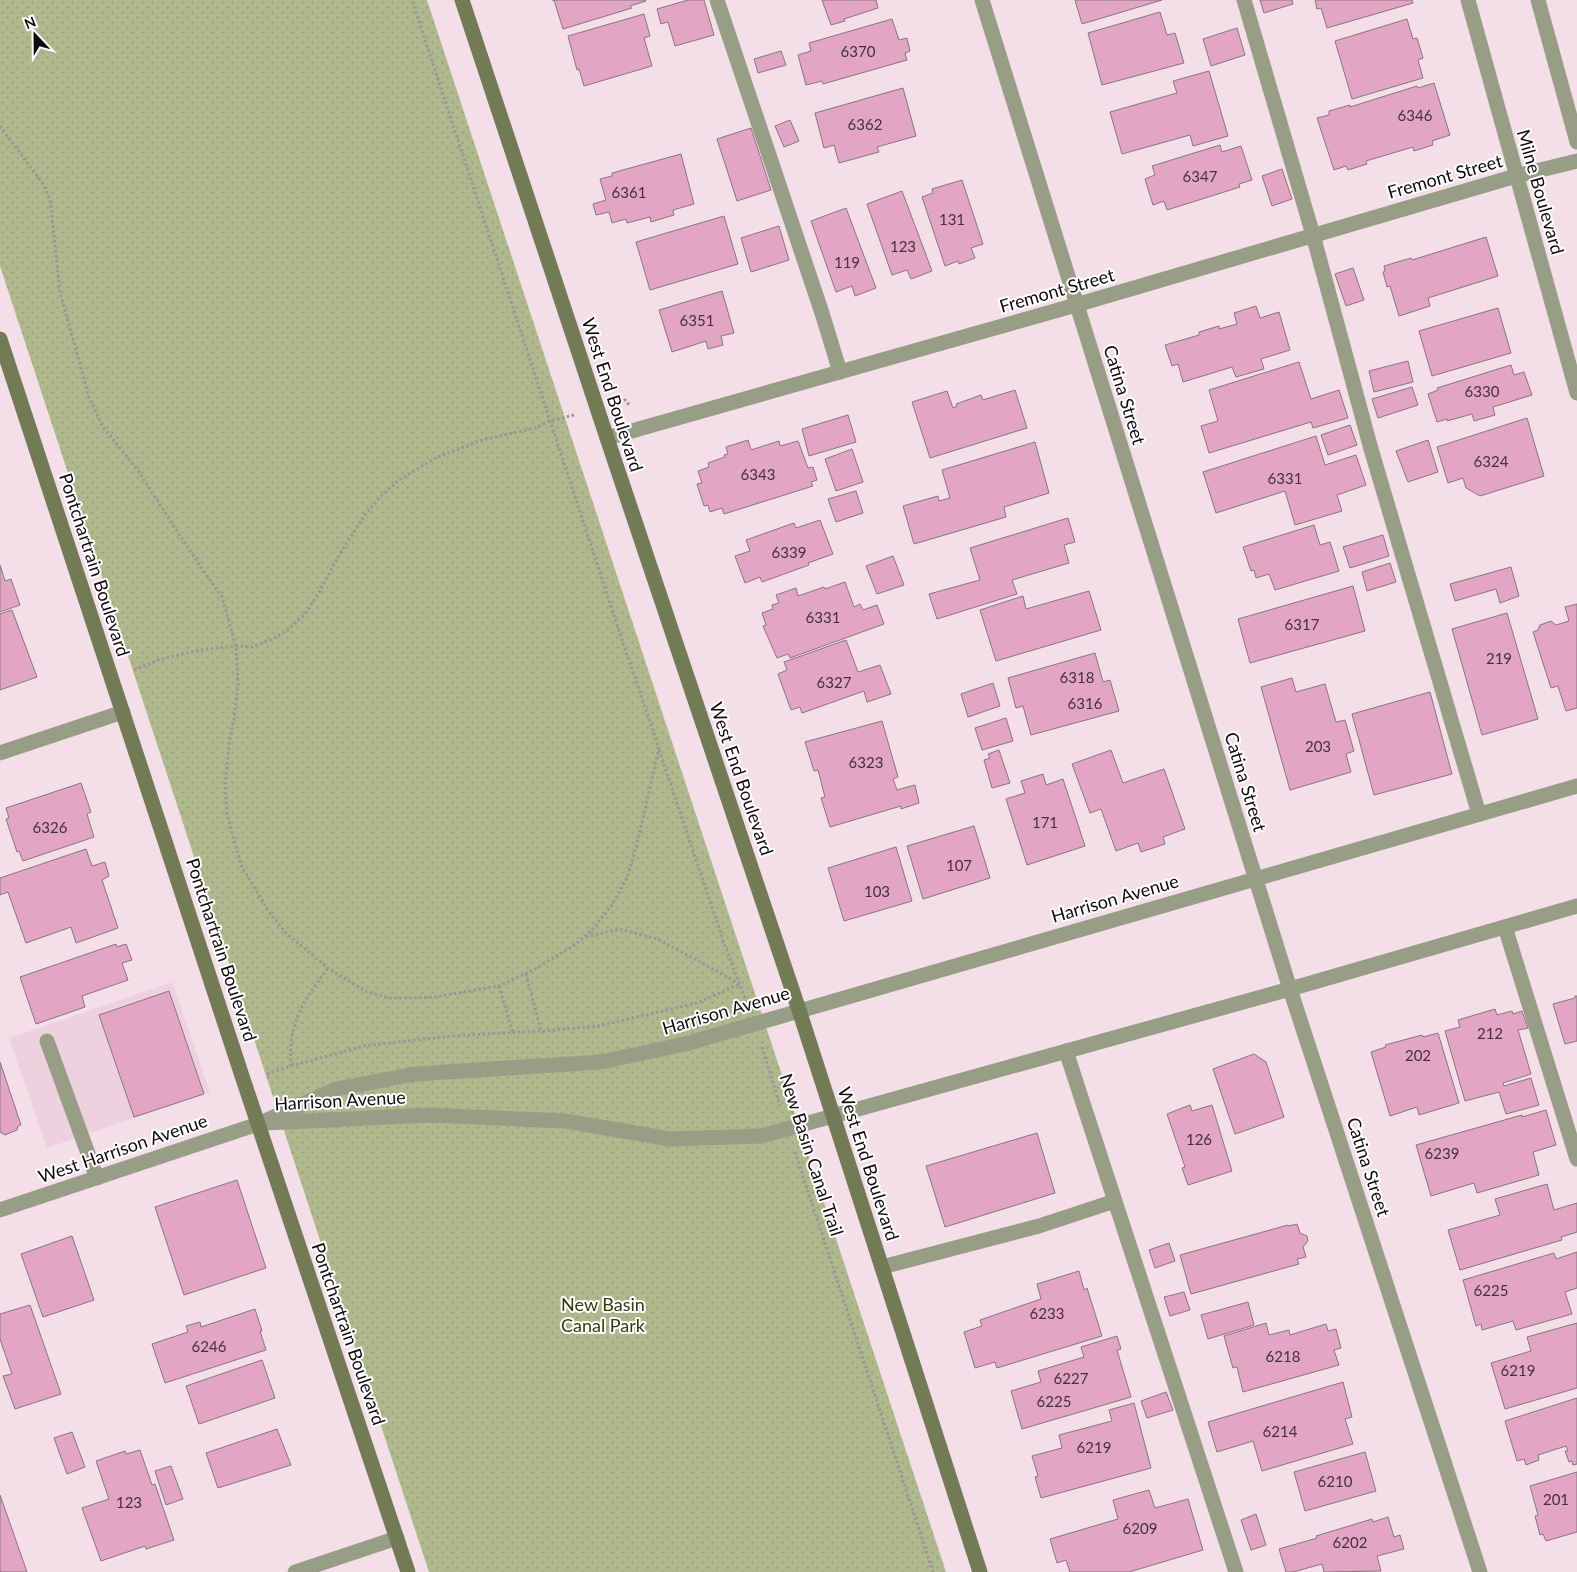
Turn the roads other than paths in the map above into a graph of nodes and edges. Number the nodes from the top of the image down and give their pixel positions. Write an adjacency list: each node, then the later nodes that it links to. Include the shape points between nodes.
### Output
1 (462, 0): 15 (main road, West End Boulevard)
2 (717, 0): 13 (street)
3 (982, 0): 11 (street, Catina Street)
4 (1244, 0): 10 (street)
5 (1468, 0): 9 (street, Milne Boulevard)
6 (1538, 0): 7 (street)
7 (1577, 142)
8 (1577, 161): 9 (street, Fremont Street)
9 (1516, 176): 10 (street, Fremont Street); 14 (street, Milne Boulevard)
10 (1313, 235): 11 (street, Fremont Street); 19 (street, via 1371,449)
11 (1076, 305): 13 (street, Fremont Street); 20 (street, Catina Street)
12 (0, 339): 16 (main road, Pontchartrain Boulevard)
13 (840, 372): 15 (street, Fremont Street)
14 (1577, 393)
15 (607, 438): 24 (main road, West End Boulevard)
16 (124, 712): 17 (street); 28 (main road, Pontchartrain Boulevard)
17 (0, 753)
18 (1577, 786): 19 (street, Harrison Avenue)
19 (1479, 814): 20 (street, Harrison Avenue)
20 (1256, 878): 23 (street, Catina Street); 24 (street, Harrison Avenue)
21 (1577, 906): 22 (street, Harrison Avenue)
22 (1505, 926): 23 (street, Harrison Avenue); 29 (street)
23 (1290, 989): 26 (street, Harrison Avenue); 39 (street, Catina Street)
24 (799, 1010): 27 (main road, West End Boulevard); 28 (street, Harrison Avenue, via 686,1044 601,1062 415,1074 336,1089)
25 (47, 1041): 30 (street)
26 (1066, 1052): 27 (street, Harrison Avenue); 31 (street)
27 (834, 1117): 28 (street, Harrison Avenue, via 762,1136 670,1140 565,1120 429,1115); 33 (main road, West End Boulevard)
28 (258, 1124): 30 (street, West Harrison Avenue); 34 (main road, Pontchartrain Boulevard)
29 (1577, 1159)
30 (97, 1178): 32 (street, West Harrison Avenue)
31 (1114, 1201): 33 (street, via 1039,1226); 38 (street)
32 (0, 1210)
33 (882, 1267): 37 (main road, West End Boulevard)
34 (397, 1538): 35 (street); 36 (main road, Pontchartrain Boulevard)
35 (295, 1572)
36 (408, 1572)
37 (980, 1572)
38 (1236, 1572)
39 (1480, 1572)

